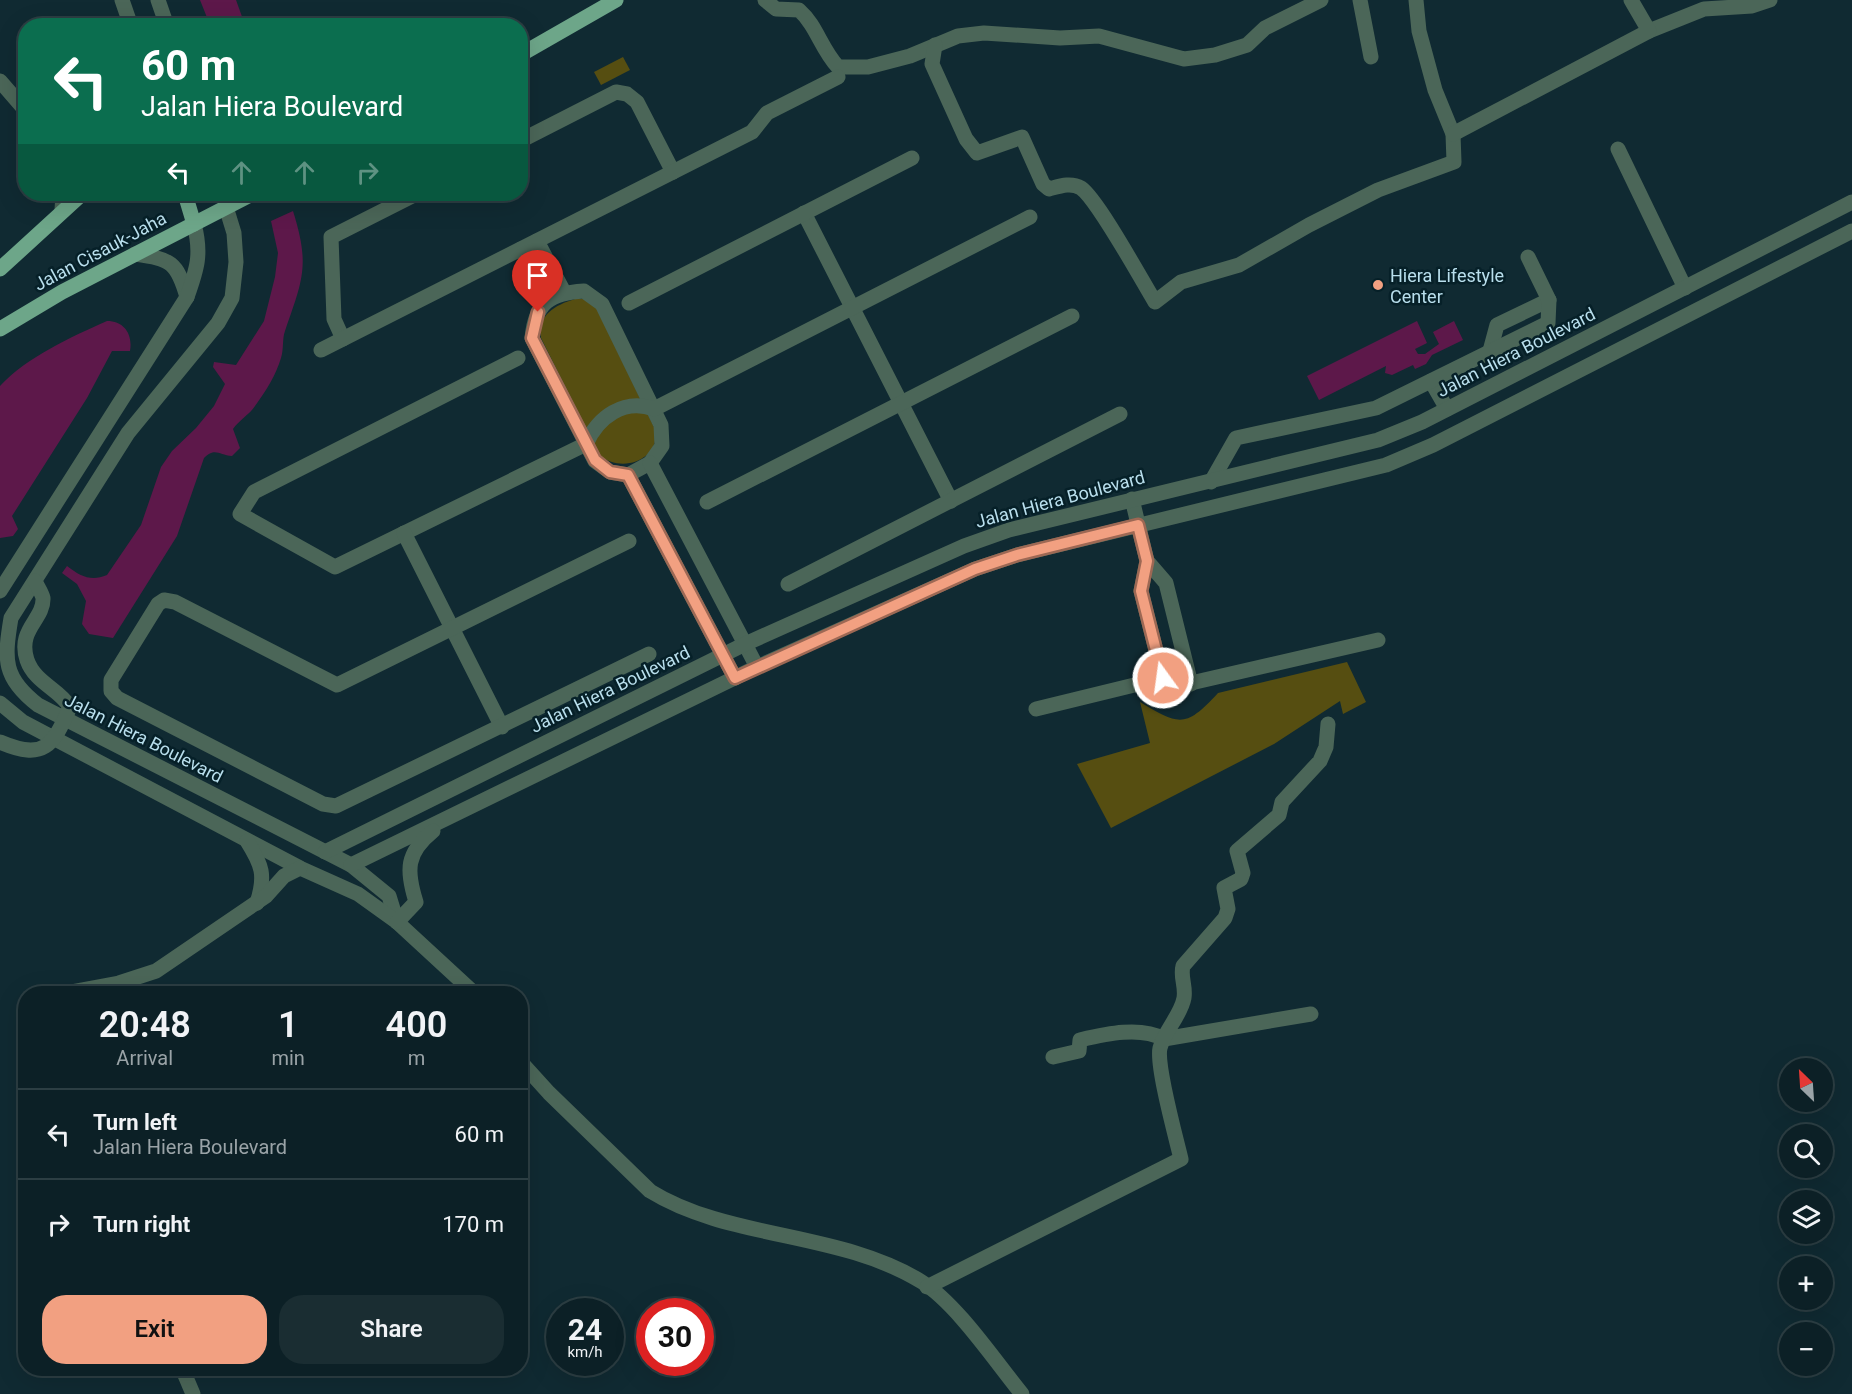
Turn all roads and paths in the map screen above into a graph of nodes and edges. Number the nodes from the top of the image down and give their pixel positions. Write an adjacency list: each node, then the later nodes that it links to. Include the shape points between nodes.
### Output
1 (122, 0): 10 (street)
2 (158, 0): 11 (street)
3 (616, 0): 14 (main road)
4 (765, 0): 13 (street, via 776,9 799,10 813,22 826,54 838,67 868,67)
5 (1321, 0): 13 (street, via 1265,28 1247,45 1184,59 1099,36 1060,38 984,33 958,36)
6 (1360, 0): 15 (street)
7 (1416, 0): 19 (street, via 1419,31 1432,80)
8 (1631, 0): 12 (street)
9 (1770, 0): 12 (street, via 1752,6 1704,9)
10 (128, 18)
11 (164, 18)
12 (1649, 31): 19 (street)
13 (935, 45): 19 (street, via 932,64 966,139 977,153 1022,137 1043,184 1049,189 1070,184 1081,189 1094,204 1155,302 1181,282 1239,265 1378,190 1454,162)
14 (528, 50)
15 (1371, 57)
16 (838, 77): 23 (street, via 767,113 752,132)
17 (0, 81): 18 (street)
18 (18, 102)
19 (1453, 134)
20 (528, 137): 23 (street, via 616,92 627,94 637,102)
21 (1618, 149): 41 (street)
22 (912, 158): 32 (street)
23 (673, 172): 36 (street)
24 (63, 201): 31 (street)
25 (73, 201): 31 (main road, Jalan Cisauk-Jaha)
26 (187, 201): 34 (main road)
27 (223, 201): 34 (main road, Jalan Cisauk-Jaha)
28 (224, 201): 76 (street, Jalan Hiera Boulevard, via 236,253 232,298 218,323 128,433)
29 (402, 201): 53 (street, via 331,237 334,319)
30 (1852, 202): 41 (street, Jalan Hiera Boulevard)
31 (62, 210): 40 (main road, Jalan Cisauk-Jaha)
32 (804, 213): 46 (street); 47 (street)
33 (1030, 217): 47 (street)
34 (194, 224): 38 (main road, Jalan Cisauk-Jaha); 43 (street, via 199,244 198,266)
35 (1852, 231): 54 (street)
36 (537, 241): 37 (street); 42 (street)
37 (521, 249): 44 (street); 53 (street)
38 (135, 254): 43 (street, via 162,258 180,272); 52 (main road, Jalan Cisauk-Jaha)
39 (1528, 257): 45 (street)
40 (0, 269)
41 (1685, 288): 50 (street, Jalan Hiera Boulevard)
42 (564, 292): 44 (street); 60 (street, via 584,291 602,304)
43 (187, 297): 78 (street)
44 (547, 300): 63 (street, via 533,322 532,338)
45 (1549, 300): 48 (street); 51 (street, via 1548,323)
46 (629, 303)
47 (852, 308): 59 (street); 60 (street)
48 (1530, 309): 51 (street); 56 (street, via 1497,325)
49 (1072, 316): 59 (street)
50 (1622, 319): 54 (street); 61 (street, Jalan Hiera Boulevard)
51 (1540, 327): 56 (street)
52 (0, 329)
53 (343, 339): 55 (street)
54 (1634, 342): 70 (street, via 1386,465)
55 (321, 350)
56 (1490, 351): 58 (street)
57 (518, 358): 71 (street, via 254,492 240,514 335,567)
58 (1431, 381): 61 (street); 66 (street, via 1376,408 1236,438)
59 (901, 403): 68 (street); 69 (street)
60 (654, 409): 63 (street, via 641,404 626,406 602,419); 64 (street, via 661,425 662,446)
61 (1446, 410): 66 (street, Jalan Hiera Boulevard, via 1378,440)
62 (1120, 414): 68 (street)
63 (586, 444): 65 (street, via 595,460 610,472); 71 (street)
64 (650, 463): 65 (street); 74 (street)
65 (628, 475): 75 (street)
66 (1211, 482): 67 (street, Jalan Hiera Boulevard)
67 (1132, 499): 70 (street); 81 (street, Jalan Hiera Boulevard, via 1010,530 964,546)
68 (951, 501): 77 (street)
69 (707, 502)
70 (1138, 525): 73 (street); 84 (street, via 975,569)
71 (404, 533): 79 (street)
72 (629, 540): 79 (street)
73 (1147, 561): 86 (street, via 1141,591); 87 (street, via 1166,583)
74 (705, 568): 75 (street); 81 (street)
75 (683, 579): 83 (street)
76 (34, 581): 90 (street, via 43,597 24,644 27,661 37,676 63,695 70,707); 90 (street, Jalan Hiera Boulevard, via 11,618 6,645 8,668 19,691)
77 (788, 584)
78 (0, 591)
79 (452, 628): 92 (street); 92 (street, via 337,686 175,602 164,600 111,680 111,691 117,698 323,804 336,806)
80 (1378, 640): 87 (street)
81 (745, 644): 83 (street, Jalan Hiera Boulevard); 84 (street)
82 (649, 654): 92 (street)
83 (723, 655): 85 (street); 97 (street, Jalan Hiera Boulevard)
84 (757, 667): 85 (street)
85 (735, 678): 95 (street)
86 (1163, 678): 87 (street, via 1179,686); 89 (street)
87 (1191, 684)
88 (0, 703): 93 (street, via 23,722)
89 (1036, 709)
90 (65, 719): 93 (street); 97 (street, Jalan Hiera Boulevard)
91 (1328, 724): 107 (street, via 1320,761 1282,802 1280,815 1237,851 1243,873 1241,879 1224,888 1226,918 1183,966 1184,1001)
92 (502, 727)
93 (56, 740): 94 (street, via 39,750); 96 (street)
94 (0, 742)
95 (452, 816): 98 (street); 103 (street, via 417,844 409,880 416,902)
96 (247, 841): 99 (street); 102 (street, via 260,862 263,883)
97 (325, 852): 98 (street); 100 (street)
98 (351, 865): 101 (street); 103 (street, via 388,896)
99 (300, 868): 100 (street); 102 (street, via 284,876)
100 (315, 875): 101 (street)
101 (340, 887): 103 (street, via 358,894)
102 (257, 903): 104 (street, via 156,971)
103 (397, 922): 105 (street)
104 (103, 986)
105 (466, 986)
106 (1311, 1014): 107 (street)
107 (1164, 1039): 108 (street, via 1152,1032 1110,1033 1080,1040 1079,1051); 110 (street, via 1160,1051 1181,1159)
108 (1053, 1058)
109 (528, 1070): 110 (street, via 650,1191 669,1202 705,1215 831,1246 876,1261)
110 (927, 1287): 113 (street, via 942,1297)
111 (185, 1376): 112 (street)
112 (193, 1394)
113 (1022, 1394)

